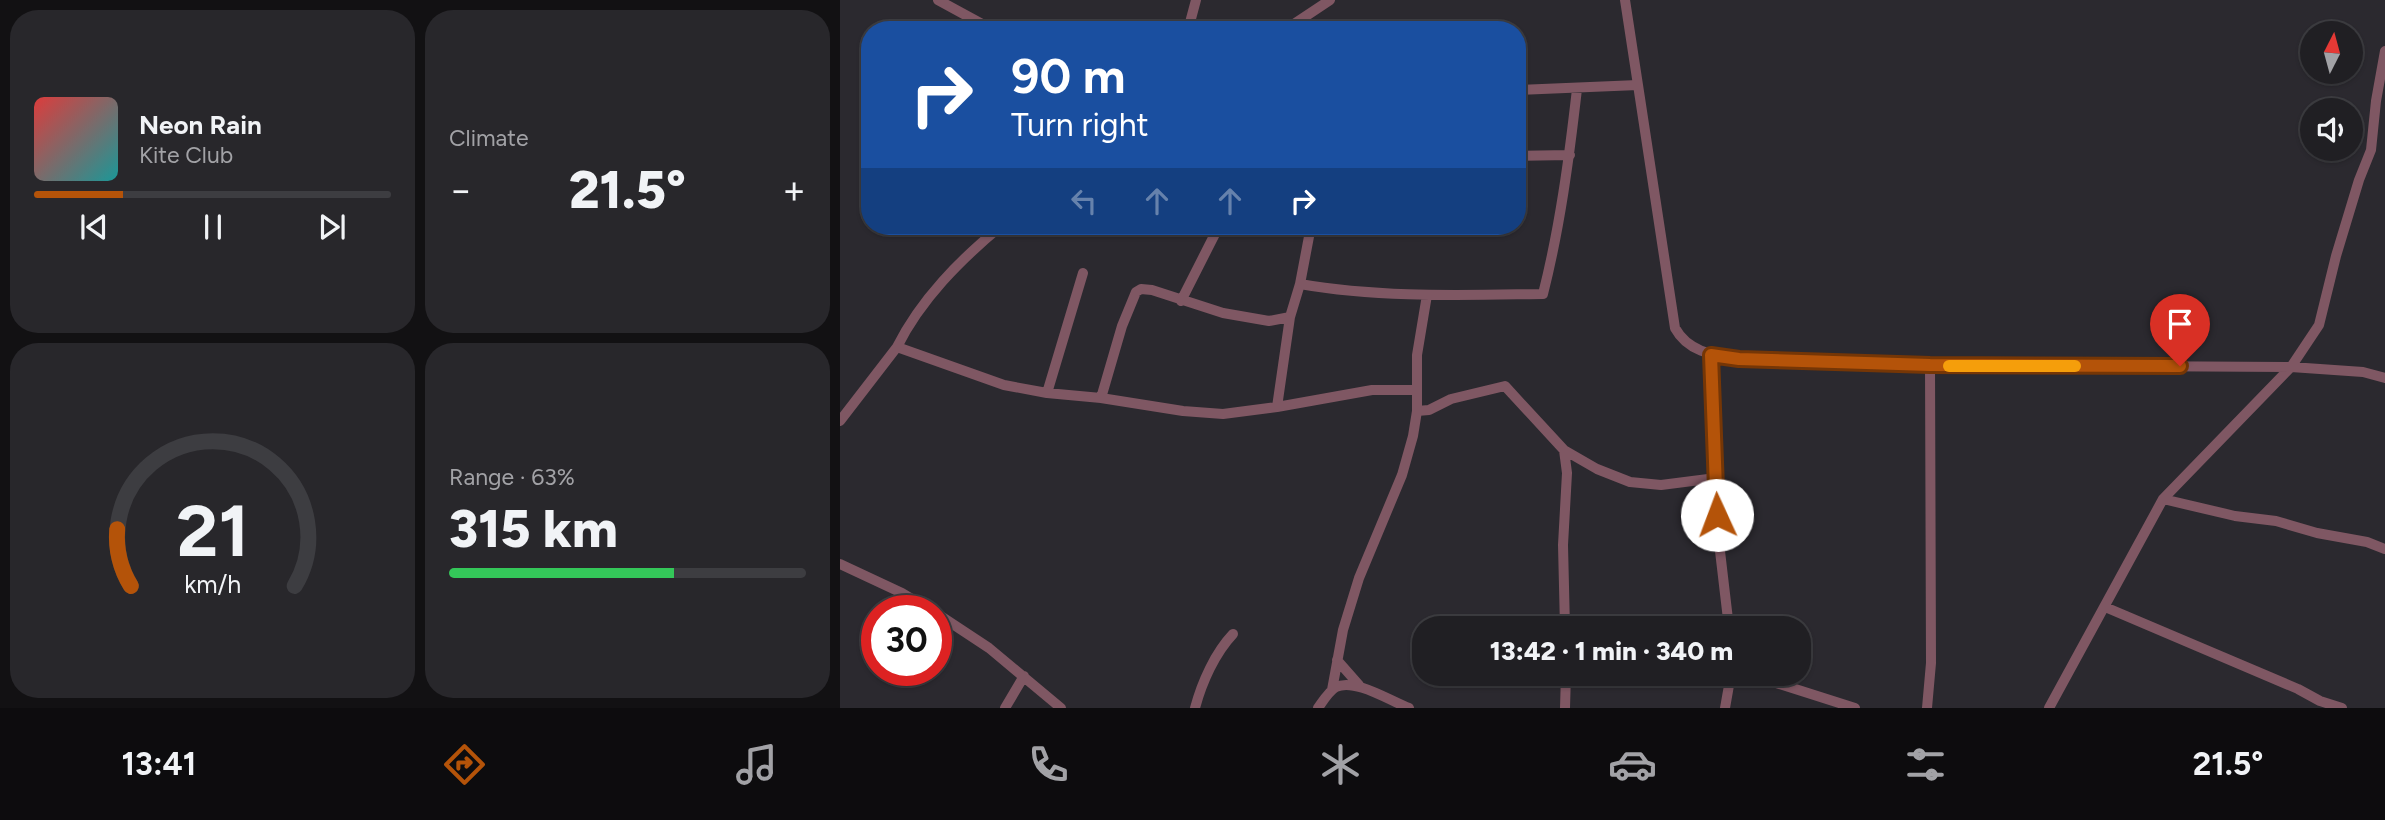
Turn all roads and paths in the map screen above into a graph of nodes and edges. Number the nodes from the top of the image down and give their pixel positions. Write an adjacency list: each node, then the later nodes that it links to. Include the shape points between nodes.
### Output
1 (938, 0): 5 (street)
2 (1196, 0): 6 (street)
3 (1331, 0): 7 (street)
4 (1625, 0): 9 (street)
5 (976, 21)
6 (1190, 21)
7 (1299, 21)
8 (2385, 51): 25 (street, via 2371,150 2319,325)
9 (1638, 85): 10 (street); 23 (street, via 1675,328 1682,340)
10 (1577, 89): 11 (street); 12 (street)
11 (1526, 90)
12 (1570, 155): 13 (street); 19 (street, via 1543,294)
13 (1526, 156)
14 (990, 235): 22 (street, via 937,287)
15 (1214, 235): 20 (street)
16 (1309, 235): 18 (street)
17 (1083, 273): 28 (street)
18 (1300, 284): 19 (street); 21 (street)
19 (1427, 295): 27 (street)
20 (1181, 301): 21 (street, via 1269,321); 29 (street, via 1152,290 1136,292)
21 (1290, 317): 30 (street)
22 (897, 347): 28 (street, via 1003,385); 32 (street)
23 (1711, 355): 24 (street); 34 (street)
24 (1930, 365): 25 (street); 59 (street, via 1931,663)
25 (2291, 367): 26 (street); 35 (street)
26 (2385, 377)
27 (1416, 390): 30 (street, via 1358,392); 31 (street)
28 (1047, 393): 29 (street)
29 (1101, 398): 30 (street, via 1223,414)
30 (1277, 407)
31 (1417, 411): 33 (street, via 1505,386); 44 (street, via 1402,475 1359,578)
32 (840, 421)
33 (1564, 450): 34 (street, via 1630,482 1661,485); 40 (street)
34 (1716, 478): 41 (street)
35 (2163, 499): 36 (street); 39 (street)
36 (2385, 549)
37 (840, 564): 38 (street)
38 (905, 595)
39 (2105, 607): 60 (street); 61 (street)
40 (1565, 616)
41 (1728, 616)
42 (952, 624): 45 (street)
43 (1233, 634): 53 (street, via 1223,644)
44 (1337, 660): 46 (street); 50 (street)
45 (1024, 676): 51 (street); 52 (street)
46 (1359, 685): 50 (street); 55 (street)
47 (1566, 686): 56 (street)
48 (1729, 686): 57 (street)
49 (1786, 686): 58 (street)
50 (1332, 690): 54 (street)
51 (1004, 708)
52 (1061, 708)
53 (1195, 708)
54 (1318, 708)
55 (1409, 708)
56 (1565, 708)
57 (1725, 708)
58 (1855, 708)
59 (1927, 708)
60 (2049, 708)
61 (2342, 708)

